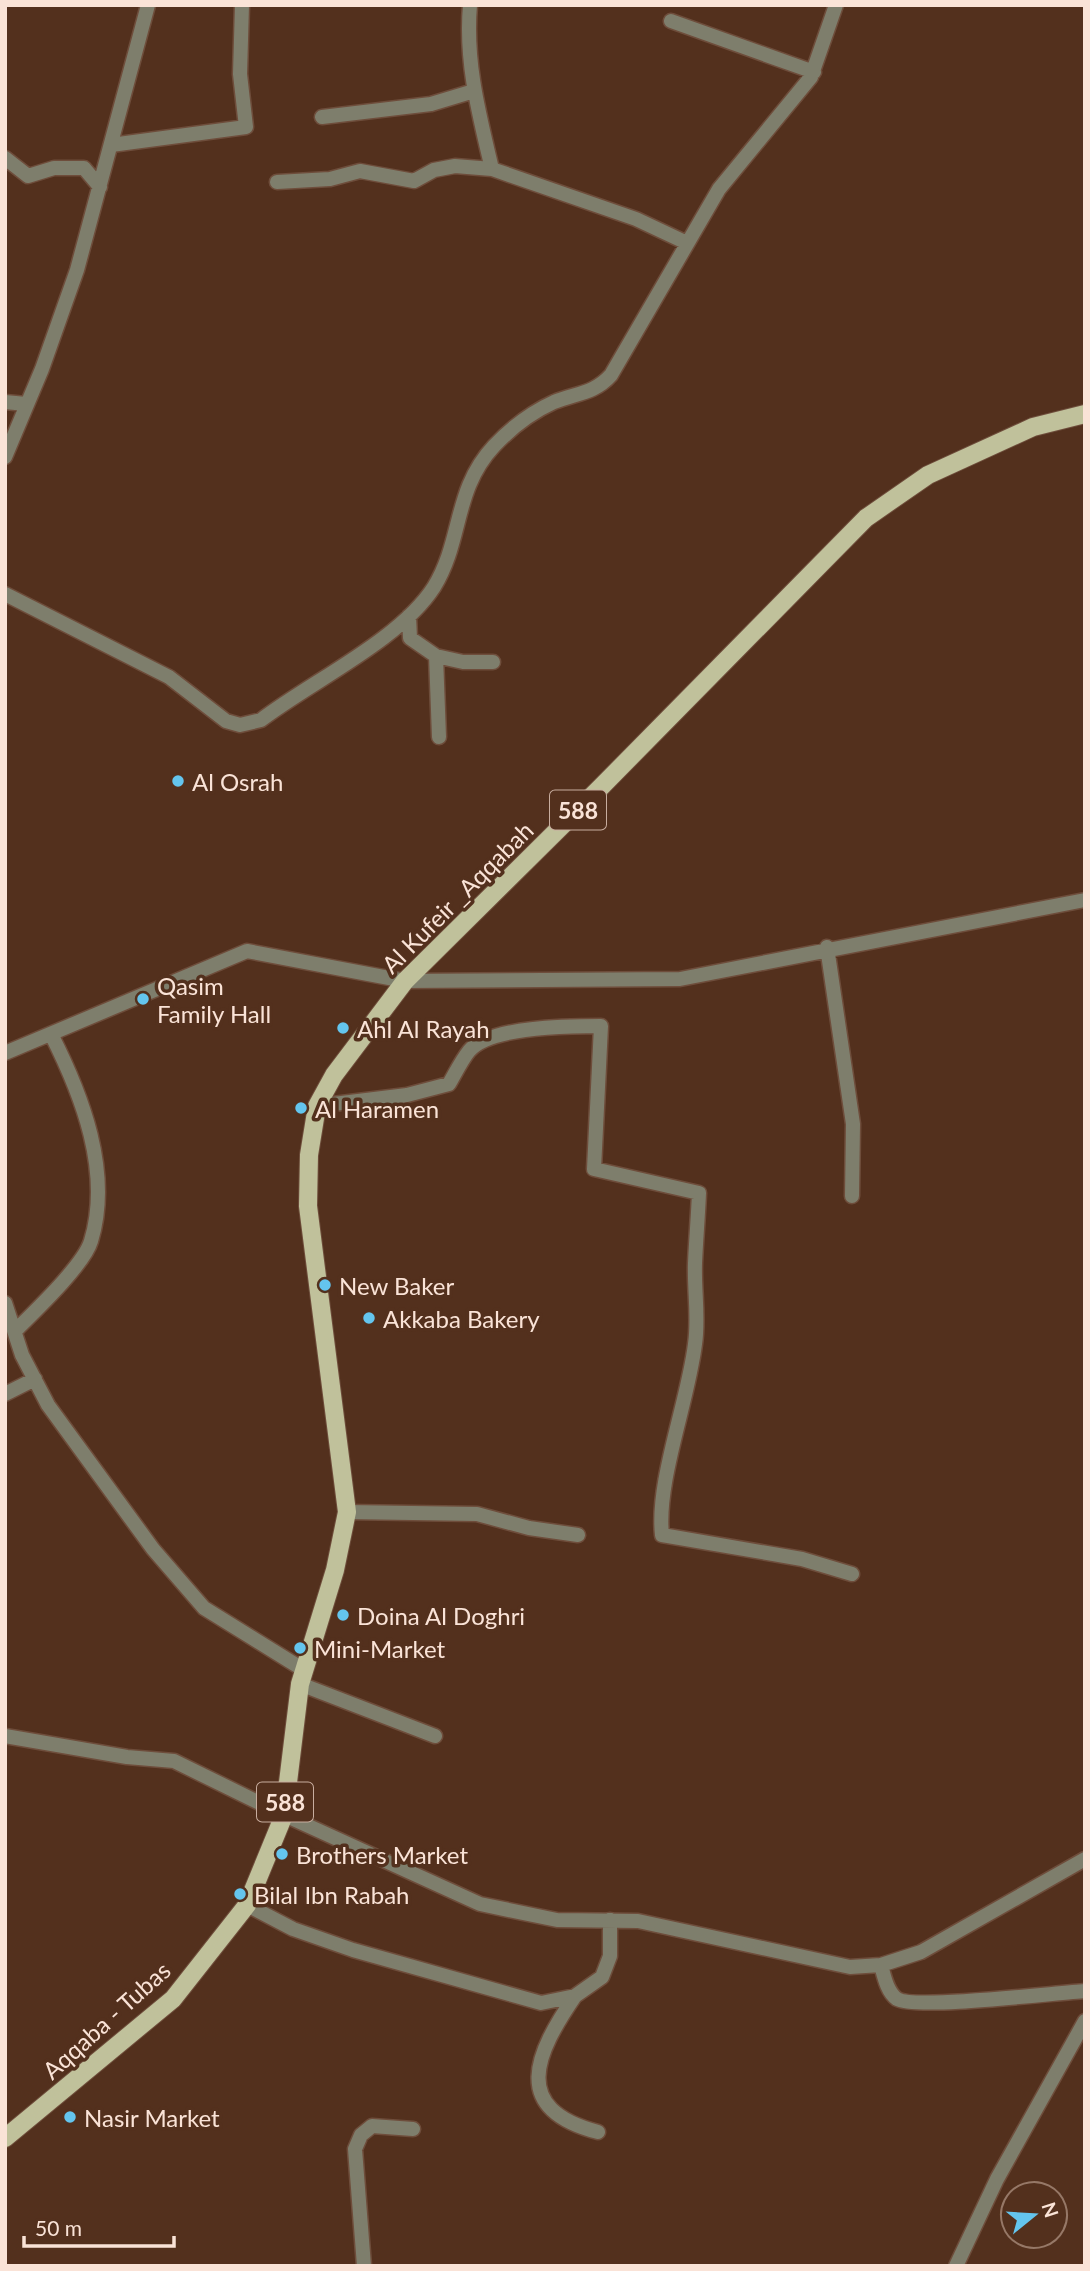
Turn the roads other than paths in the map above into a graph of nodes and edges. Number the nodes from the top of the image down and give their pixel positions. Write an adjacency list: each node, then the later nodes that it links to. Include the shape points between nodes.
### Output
1 (148, 5): 9 (street)
2 (242, 5): 9 (street, via 240,74 246,127)
3 (470, 5): 7 (street, via 467,43)
4 (836, 5): 6 (street)
5 (671, 21): 6 (street)
6 (814, 72): 14 (street, via 719,189)
7 (474, 91): 8 (street, via 431,104); 11 (street)
8 (322, 117)
9 (111, 145): 13 (street)
10 (5, 158): 13 (street, via 28,176 54,168 84,168)
11 (492, 169): 12 (street, via 455,166 414,181 360,171 330,179); 14 (street, via 636,219)
12 (277, 182)
13 (100, 187): 16 (street, via 77,270)
14 (687, 243): 20 (street, via 602,385 552,403 522,421 481,462 463,495 442,572)
15 (5, 402): 16 (street)
16 (26, 404): 18 (street)
17 (1085, 414): 26 (main road, Al Kufeir _Aqqabah / 588, via 1033,427 938,470 866,518)
18 (5, 457)
19 (5, 594): 20 (street, via 169,677 226,721 240,725 261,720)
20 (409, 616): 21 (street, via 410,638)
21 (436, 656): 22 (street); 23 (street)
22 (493, 662)
23 (439, 737)
24 (1085, 900): 25 (street)
25 (827, 947): 26 (street, via 680,979); 30 (street, via 853,1125)
26 (404, 981): 27 (street, via 247,951); 29 (main road, Al Kufeir _Aqqabah / 588, via 334,1075)
27 (51, 1034): 28 (street); 32 (street, via 84,1107 92,1140 97,1187 91,1243 54,1293)
28 (5, 1053)
29 (317, 1106): 33 (main road, Al Kufeir _Aqqabah / 588, via 309,1155 308,1206); 38 (street, via 407,1095 449,1084 471,1049 502,1034 601,1026 594,1169 699,1193 695,1342 659,1511 662,1535 802,1559)
30 (852, 1196)
31 (5, 1303): 32 (street)
32 (15, 1331): 34 (street)
33 (330, 1362): 36 (main road, Aqqaba - Tubas / 588)
34 (35, 1379): 35 (street); 39 (street, via 48,1405 153,1549 204,1608)
35 (5, 1394)
36 (347, 1512): 37 (street, via 477,1514); 39 (main road, Aqqaba - Tubas / 588, via 335,1570)
37 (578, 1535)
38 (852, 1574)
39 (302, 1677): 41 (street); 42 (main road, Aqqaba - Tubas / 588)
40 (5, 1736): 42 (street, via 127,1757 174,1760)
41 (435, 1736)
42 (284, 1815): 44 (main road, Aqqaba - Tubas / 588); 45 (street, via 480,1904 557,1920)
43 (1085, 1859): 46 (street, via 921,1952)
44 (247, 1905): 48 (street, via 293,1929 491,1990 541,2003); 52 (main road, Aqqaba - Tubas / 588, via 173,1999)
45 (610, 1920): 46 (street, via 646,1923 831,1964); 48 (street, via 610,1956 602,1977)
46 (881, 1965): 47 (street, via 889,1990 909,2002)
47 (1085, 1991)
48 (575, 1996): 51 (street, via 540,2061 538,2084 544,2104 571,2125)
49 (1085, 2021): 54 (street, via 997,2179)
50 (413, 2129): 53 (street, via 372,2126 355,2148)
51 (598, 2132)
52 (5, 2138)
53 (364, 2266)
54 (956, 2266)

